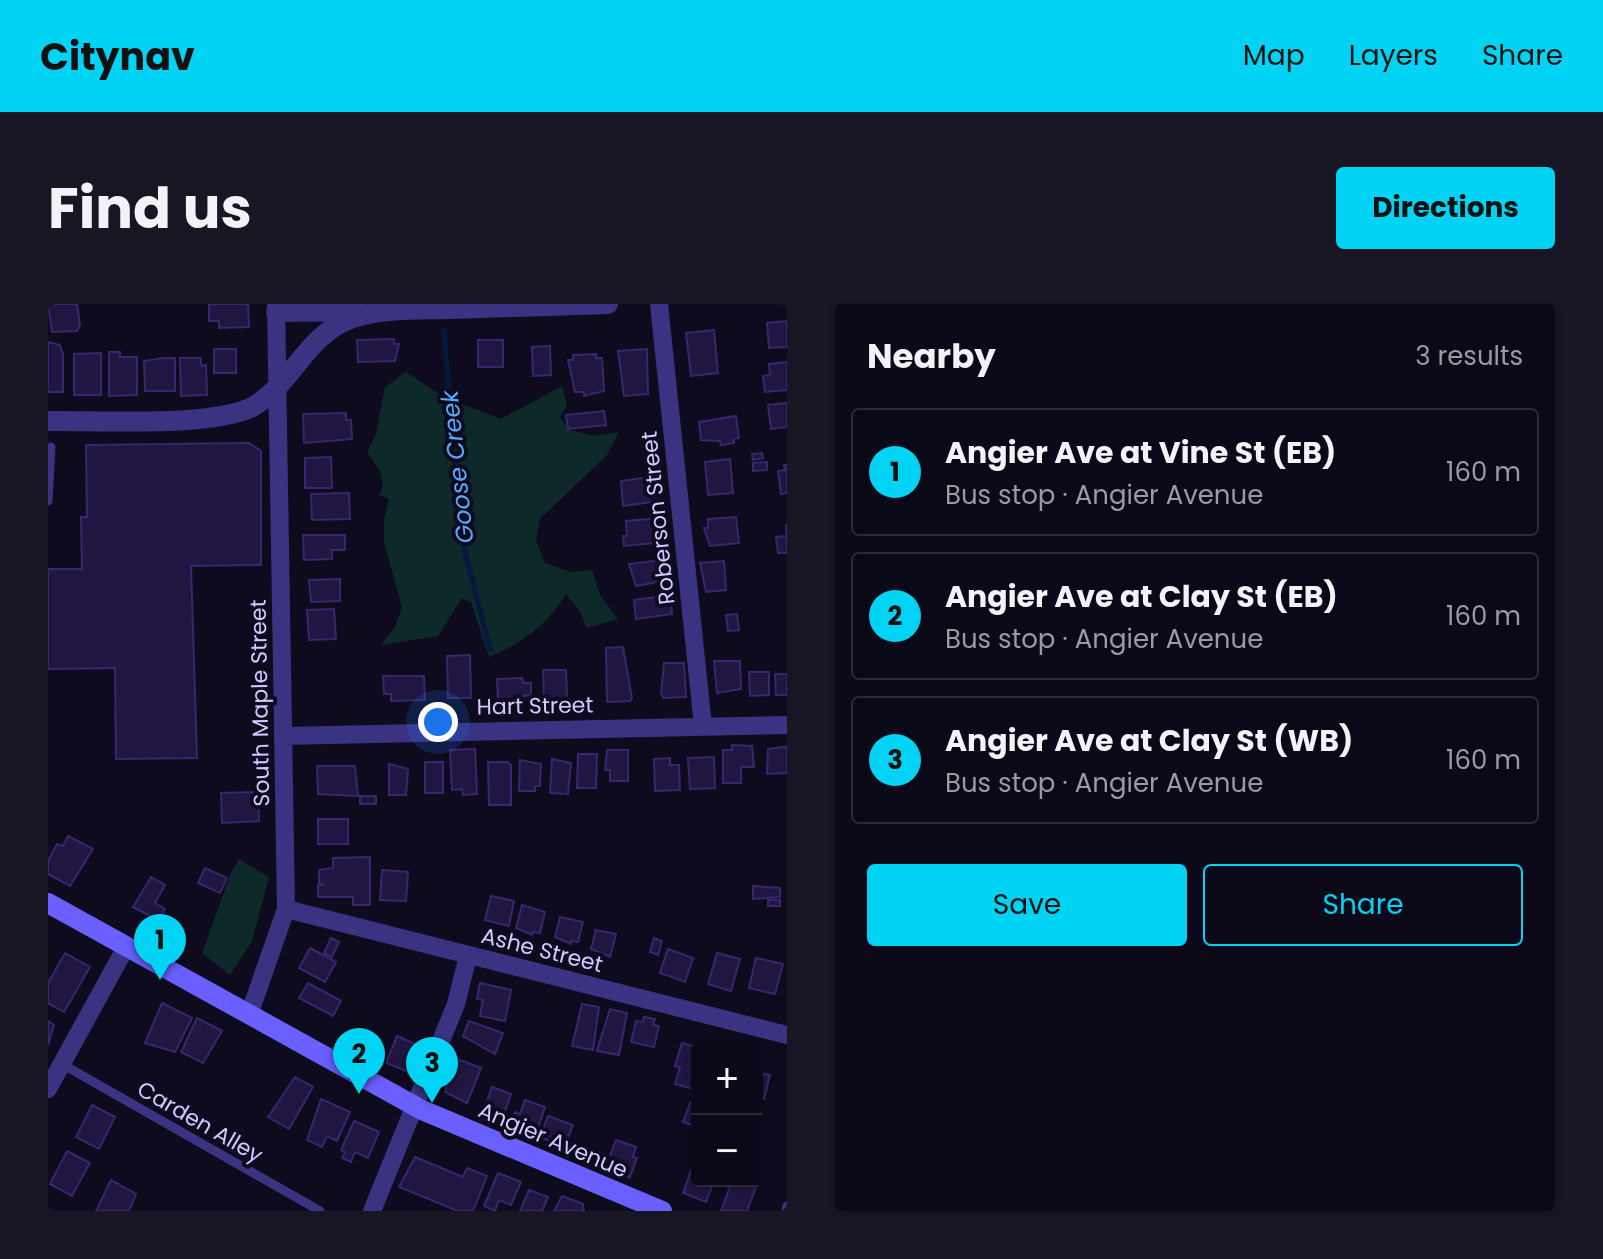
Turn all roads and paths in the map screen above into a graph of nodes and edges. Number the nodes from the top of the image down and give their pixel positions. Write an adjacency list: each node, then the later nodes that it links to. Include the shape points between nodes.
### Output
1 (608, 304): 3 (street)
2 (659, 304): 11 (street, Roberson Street)
3 (571, 305): 5 (street)
4 (276, 308): 5 (street); 6 (street, South Maple Street)
5 (394, 311): 6 (street, via 357,317 325,331)
6 (278, 385): 7 (street, via 254,405 211,417); 12 (street, South Maple Street)
7 (48, 421)
8 (51, 447): 9 (lane)
9 (48, 501)
10 (787, 725): 11 (street, Hart Street)
11 (703, 726): 12 (street, Hart Street)
12 (284, 736): 14 (street, South Maple Street)
13 (48, 903): 15 (main road, Angier Avenue)
14 (286, 909): 16 (street, Ashe Street); 17 (street, South Maple Street)
15 (126, 947): 17 (main road, Angier Avenue); 19 (street)
16 (468, 956): 18 (street, Ashe Street); 21 (street, via 456,1004)
17 (249, 1015): 21 (main road, Angier Avenue)
18 (787, 1035)
19 (62, 1064): 20 (street); 22 (lane, Carden Alley)
20 (48, 1089)
21 (413, 1105): 23 (street); 24 (main road, Angier Avenue)
22 (320, 1211)
23 (372, 1211)
24 (662, 1211)

